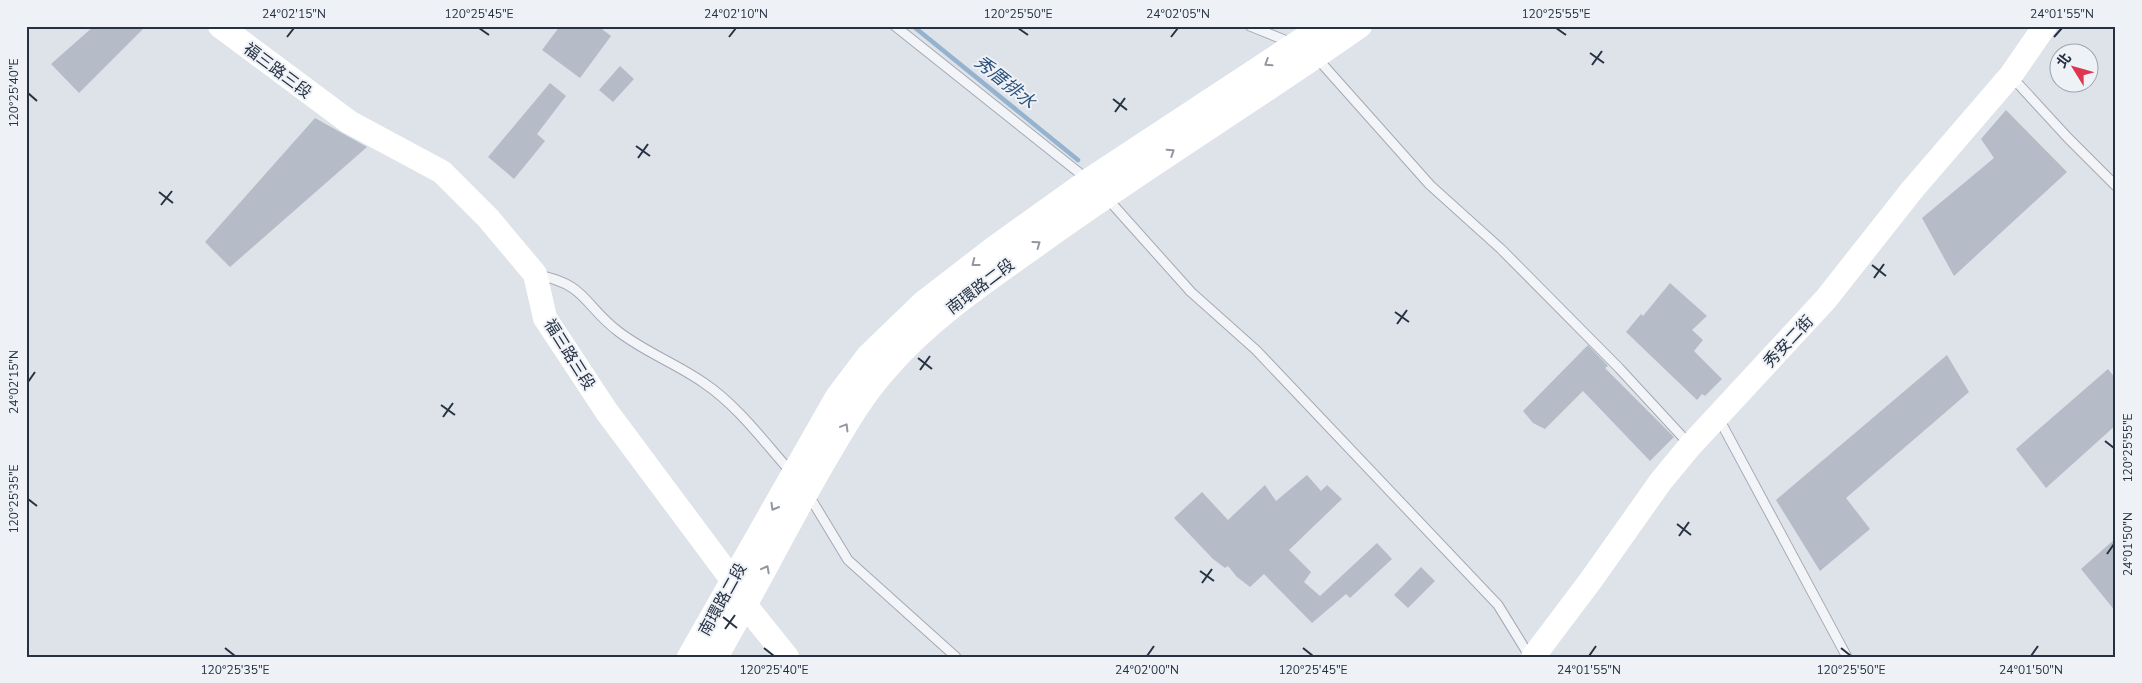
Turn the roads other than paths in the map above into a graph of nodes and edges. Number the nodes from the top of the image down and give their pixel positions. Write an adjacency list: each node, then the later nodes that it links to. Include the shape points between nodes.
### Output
1 (220, 26): 11 (street, 福三路三段, via 349,122 442,172 488,218)
2 (895, 26): 10 (lane)
3 (1250, 26): 7 (lane)
4 (1323, 26): 7 (street, 南環路二段)
5 (1360, 26): 7 (street, 南環路二段)
6 (2045, 26): 8 (street, 秀安二街)
7 (1306, 51): 10 (street, 南環路二段); 13 (lane, via 1430,185 1619,368)
8 (2011, 76): 9 (lane); 12 (street, 秀安二街, via 1912,190 1826,299)
9 (2116, 186)
10 (1097, 188): 14 (street, 南環路二段, via 932,322 887,367); 21 (lane, via 1191,292 1256,350 1498,605)
11 (535, 274): 14 (lane, via 554,278 578,290 620,333 705,383 740,415); 15 (street, 福三路三段, via 551,326 607,412)
12 (1718, 416): 13 (street, 秀安二街); 22 (lane)
13 (1690, 446): 21 (street, 秀安二街)
14 (799, 483): 15 (street, 南環路二段, one-way to 15); 16 (street, 南環路二段, one-way to 14); 20 (lane, via 848,560)
15 (733, 581): 16 (street, 福三路三段); 17 (street, 南環路二段)
16 (746, 606): 18 (street, 南環路二段); 19 (street, 福三路三段)
17 (689, 657)
18 (716, 657)
19 (787, 657)
20 (956, 657)
21 (1531, 657)
22 (1847, 657)

